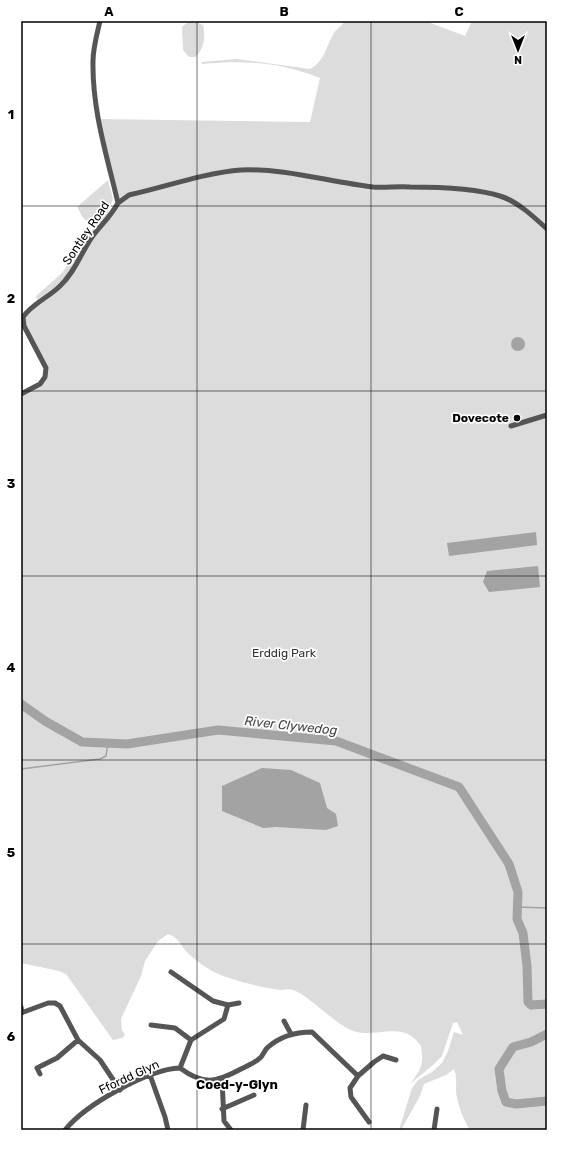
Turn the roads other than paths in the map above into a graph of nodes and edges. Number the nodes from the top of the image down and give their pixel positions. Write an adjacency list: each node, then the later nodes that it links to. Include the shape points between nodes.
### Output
1 (100, 21): 2 (street, Sontley Road, via 93,59 97,119)
2 (118, 203): 3 (street, via 129,195 210,174 242,170 273,171 304,174 347,184 449,188 501,196 513,202); 4 (street, Sontley Road, via 111,216 92,237 71,273 60,286 23,317 24,326 46,368 45,377 40,384)
3 (547, 229)
4 (21, 394)
5 (547, 415): 6 (street)
6 (511, 426)
7 (171, 972): 9 (street, via 213,1001)
8 (239, 1003): 9 (street)
9 (228, 1005): 16 (street, via 224,1019)
10 (21, 1007): 11 (street)
11 (21, 1013): 15 (street, via 48,1002 54,1003 60,1006)
12 (284, 1022): 14 (street)
13 (151, 1025): 16 (street, via 175,1028)
14 (291, 1034): 21 (street, via 312,1032); 22 (street, via 267,1048 260,1058)
15 (78, 1040): 19 (street, via 57,1058 35,1065); 23 (street, via 100,1060)
16 (191, 1040): 18 (street)
17 (396, 1060): 21 (street, via 383,1056)
18 (180, 1068): 20 (street, Ffordd Glyn); 22 (street, via 209,1081)
19 (40, 1074)
20 (150, 1075): 23 (street, Ffordd Glyn); 30 (street, via 166,1117)
21 (358, 1076): 28 (street, via 350,1088 351,1097)
22 (222, 1079): 26 (street)
23 (120, 1090): 29 (street, Ffordd Glyn, via 86,1109)
24 (254, 1095): 26 (street)
25 (306, 1105): 32 (street, via 308,1114)
26 (222, 1109): 31 (street, via 224,1121)
27 (437, 1109): 33 (street)
28 (369, 1122)
29 (65, 1130)
30 (168, 1130)
31 (231, 1130)
32 (302, 1130)
33 (434, 1130)

